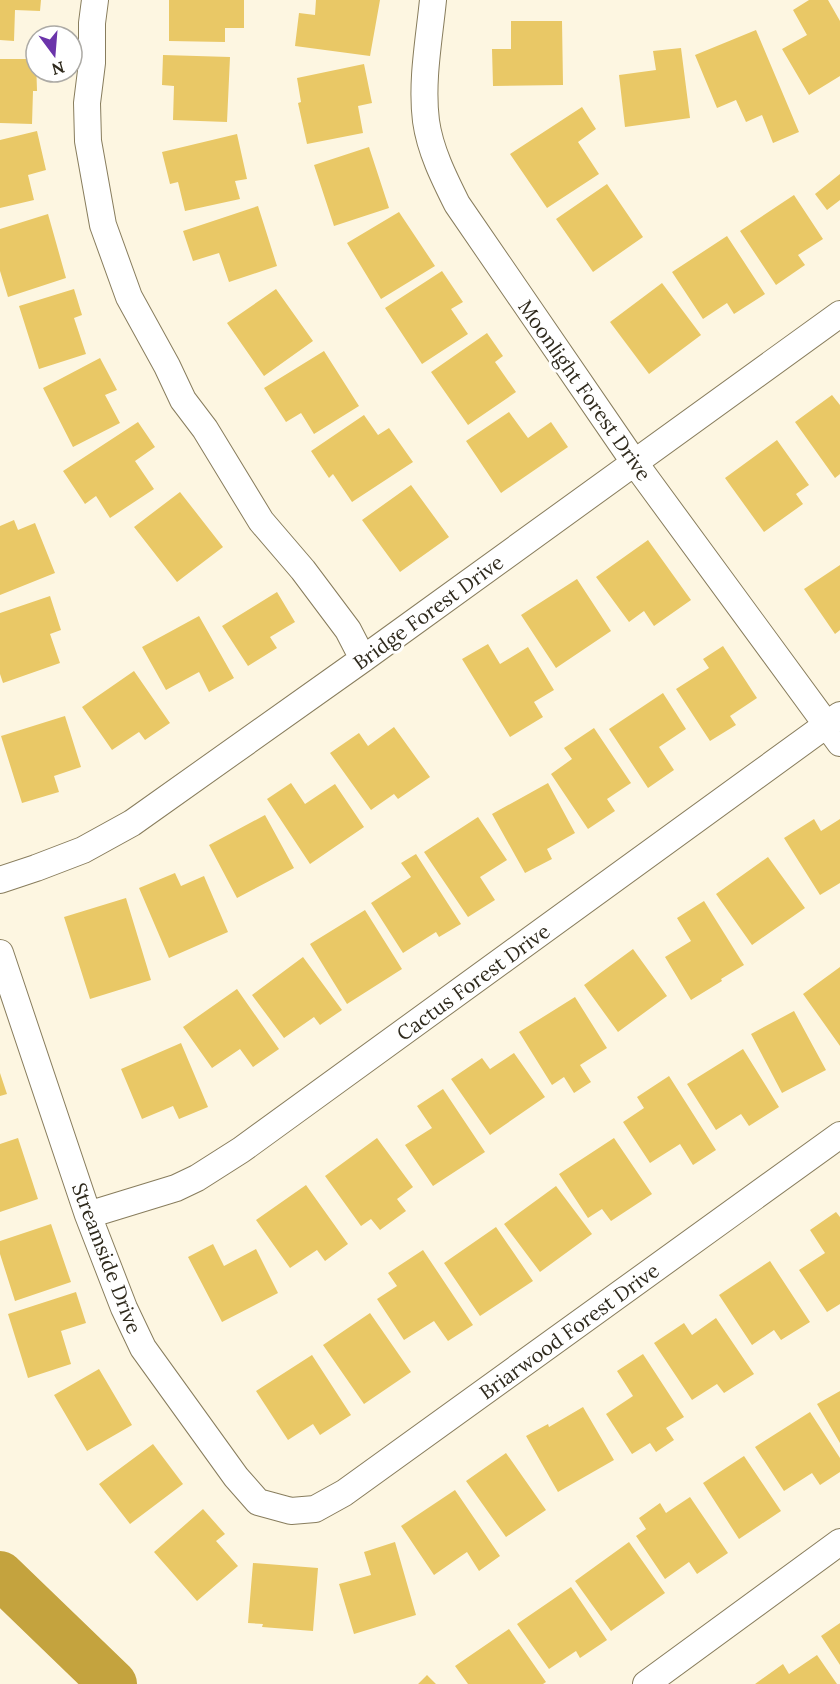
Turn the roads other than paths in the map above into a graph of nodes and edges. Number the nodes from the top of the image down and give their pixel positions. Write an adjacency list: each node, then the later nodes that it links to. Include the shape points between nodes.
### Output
1 (95, 0): 5 (street, via 88,141 103,225 129,297 183,400 261,521 348,630)
2 (433, 0): 4 (street, Moonlight Forest Drive, via 424,98 426,123 444,176 458,204)
3 (840, 314): 4 (street, Bridge Forest Drive)
4 (634, 462): 5 (street, Bridge Forest Drive); 6 (street, Moonlight Forest Drive)
5 (363, 659): 7 (street, Bridge Forest Drive, via 132,823 83,850)
6 (836, 728): 10 (street, Cactus Forest Drive, via 241,1150 176,1188)
7 (0, 880)
8 (0, 953): 10 (street, Streamside Drive)
9 (840, 1135): 11 (street, Briarwood Forest Drive, via 344,1493 315,1509)
10 (88, 1215): 11 (street, Streamside Drive, via 143,1348 258,1502)
11 (291, 1511)
12 (840, 1542): 13 (street)
13 (646, 1684)

